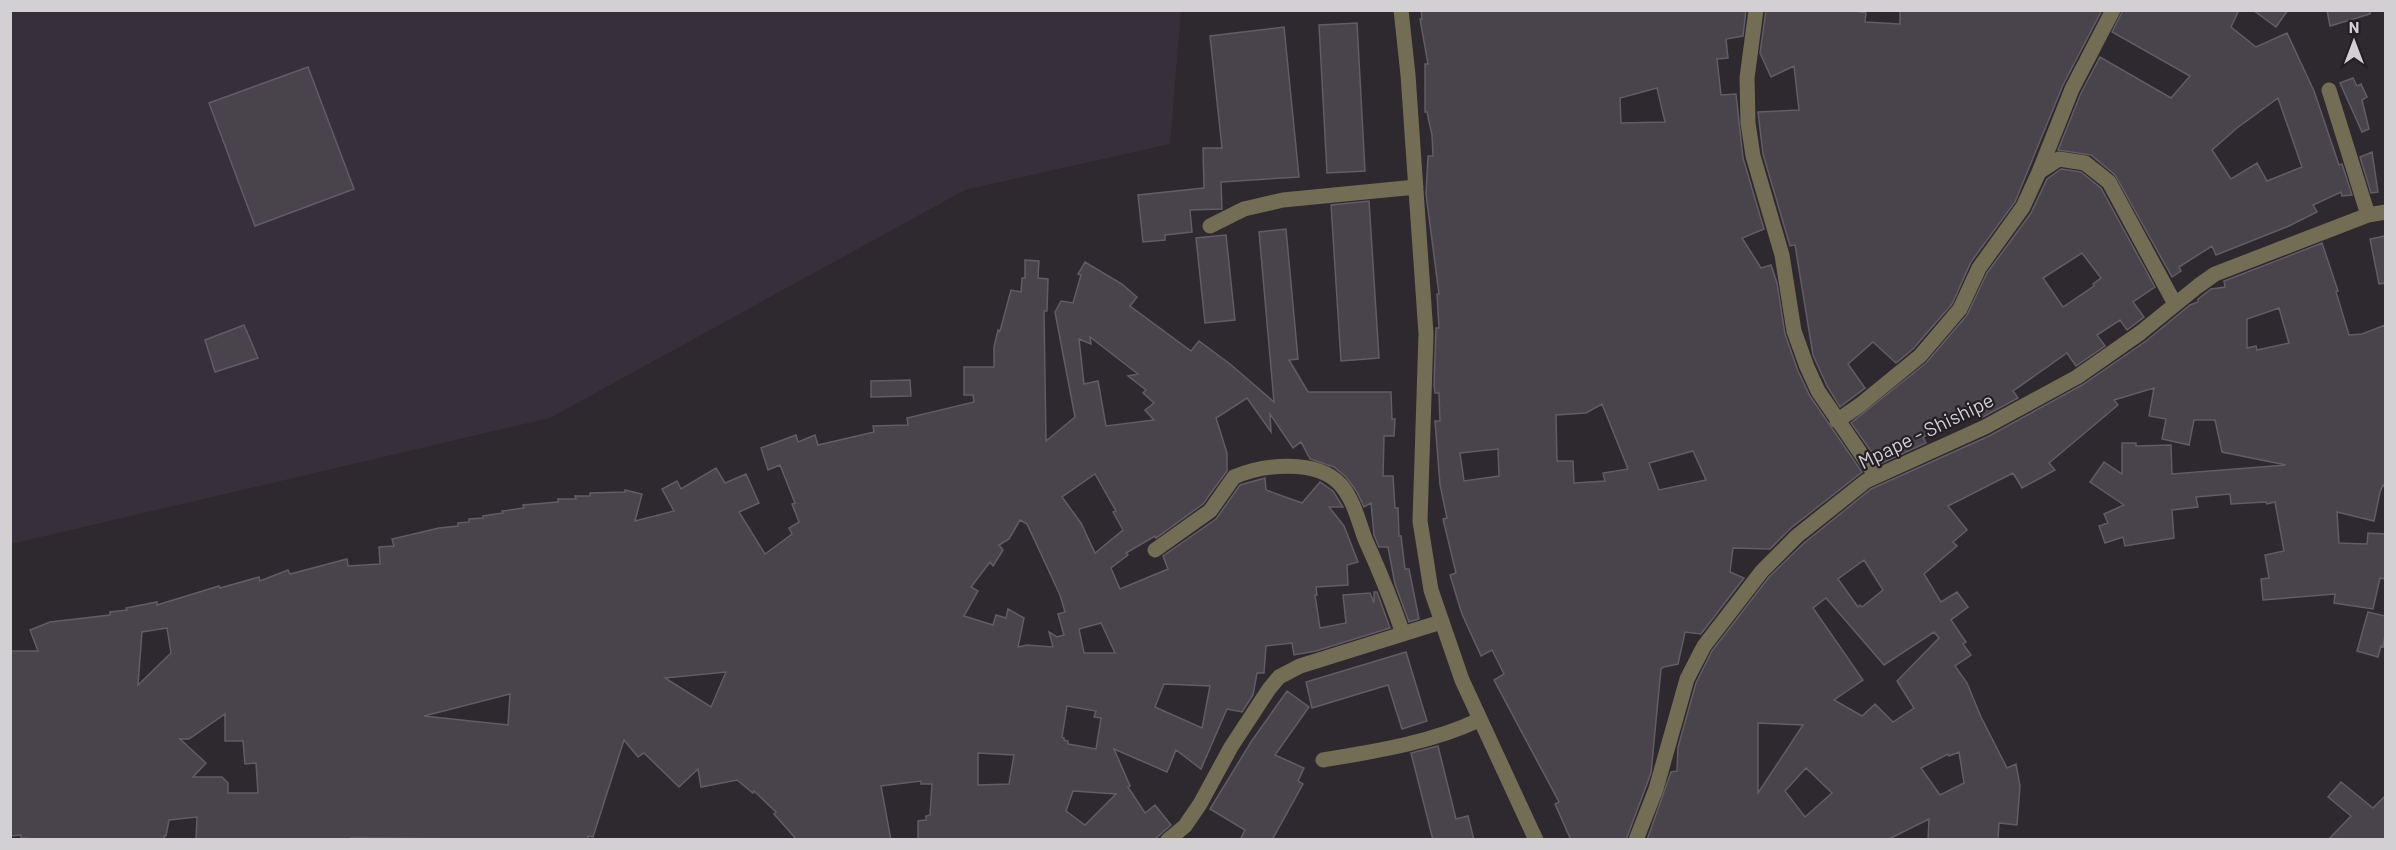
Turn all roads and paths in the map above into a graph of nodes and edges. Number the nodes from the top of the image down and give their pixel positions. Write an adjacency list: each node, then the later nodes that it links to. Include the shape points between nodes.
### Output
1 (1401, 10): 6 (street)
2 (1756, 10): 11 (street, via 1747,78 1753,156 1782,255 1798,346 1818,391)
3 (2113, 10): 5 (street, via 2072,89)
4 (2329, 90): 8 (street)
5 (2039, 172): 10 (street, via 2059,159 2085,163 2109,182); 11 (street, via 2023,207 1979,268 1960,309 1920,357)
6 (1416, 187): 9 (street, via 1283,200 1244,209); 14 (street, via 1426,334 1420,521 1431,590)
7 (2385, 212): 8 (street, Mpape - Shishipe)
8 (2368, 215): 10 (street, Mpape - Shishipe, via 2215,274)
9 (1210, 226)
10 (2175, 304): 12 (street, Mpape - Shishipe, via 2077,377 1985,427)
11 (1837, 421): 12 (street)
12 (1876, 476): 20 (street, Mpape - Shishipe, via 1783,550 1704,646 1688,679 1656,789)
13 (1155, 550): 15 (street, via 1210,511 1234,477 1275,468 1311,468 1334,479 1349,498)
14 (1441, 622): 15 (street); 16 (street)
15 (1403, 634): 18 (street, via 1300,666 1280,677 1231,747 1185,826)
16 (1479, 720): 17 (street, via 1450,733); 19 (street)
17 (1323, 760)
18 (1168, 840)
19 (1536, 840)
20 (1636, 840)

